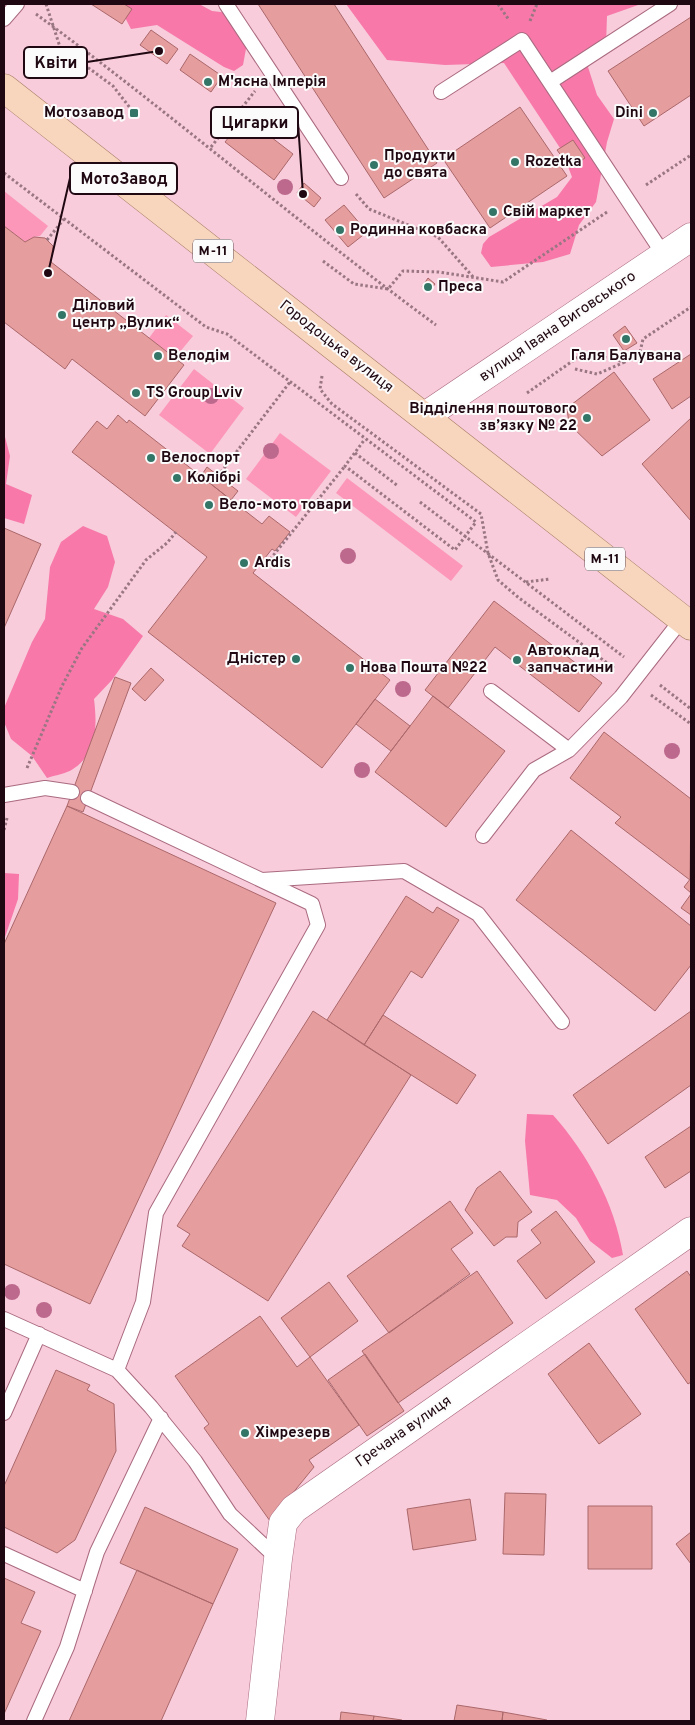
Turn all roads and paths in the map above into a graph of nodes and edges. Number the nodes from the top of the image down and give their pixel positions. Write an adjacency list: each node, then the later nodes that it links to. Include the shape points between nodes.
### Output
1 (17, 4): 5 (lane)
2 (46, 4): 6 (path)
3 (226, 4): 7 (lane)
4 (670, 4): 8 (lane)
5 (4, 19)
6 (54, 27): 11 (path, via 60,47 113,86); 12 (path)
7 (270, 72): 12 (path); 15 (lane)
8 (550, 82): 10 (lane, via 522,40); 21 (lane)
9 (4, 88): 32 (main road, Городоцька вулиця / М-11)
10 (441, 92)
11 (134, 113)
12 (211, 147): 24 (path)
13 (691, 155): 16 (path)
14 (4, 173): 18 (path)
15 (341, 178): 23 (path, via 369,209 438,237)
16 (639, 190)
17 (613, 207): 23 (path, via 503,282)
18 (64, 219): 20 (path); 29 (path, via 206,327 227,334)
19 (691, 237): 21 (street, вулиця Івана Виговського)
20 (47, 240)
21 (664, 255): 32 (street, вулиця Івана Виговського)
22 (323, 261): 24 (path, via 354,284)
23 (474, 278): 24 (path, via 403,271)
24 (388, 289): 26 (path)
25 (691, 307): 27 (path, via 644,339 640,352)
26 (436, 325)
27 (626, 362): 28 (path, via 598,374); 30 (path, via 584,353)
28 (575, 369)
29 (290, 382): 33 (path); 36 (path)
30 (527, 393)
31 (332, 404): 41 (path, via 481,514)
32 (425, 416): 45 (main road, Городоцька вулиця / М-11)
33 (365, 439): 34 (path); 40 (path, via 476,522)
34 (355, 453): 35 (path); 37 (path)
35 (345, 466): 40 (path, via 455,550); 42 (path, via 264,567)
36 (218, 476)
37 (398, 486)
38 (420, 502): 40 (path)
39 (176, 532): 54 (path, via 146,560 82,648 37,747)
40 (465, 536): 41 (path)
41 (488, 553): 44 (path); 48 (path, via 498,580)
42 (260, 564)
43 (550, 579): 44 (path)
44 (526, 582): 46 (path)
45 (686, 622): 48 (lane)
46 (622, 656)
47 (654, 680): 50 (path)
48 (633, 682): 51 (path); 52 (lane)
49 (491, 690): 52 (lane)
50 (691, 709)
51 (691, 724)
52 (569, 750): 57 (lane, via 534,770)
53 (72, 792): 54 (lane, via 45,788)
54 (9, 794): 56 (path)
55 (88, 798): 58 (lane)
56 (4, 830)
57 (483, 836)
58 (261, 880): 59 (lane, via 404,871 478,914); 63 (lane, via 312,904 318,925 156,1213 143,1302)
59 (562, 1022)
60 (691, 1231): 67 (street, Гречана вулиця, via 294,1509 284,1523)
61 (4, 1319): 62 (lane)
62 (39, 1334): 63 (lane); 64 (lane)
63 (117, 1370): 65 (lane)
64 (4, 1413)
65 (160, 1418): 67 (lane, via 195,1461 230,1514); 68 (lane, via 97,1552)
66 (4, 1554): 68 (lane)
67 (278, 1559): 70 (street, Гречана вулиця)
68 (85, 1591): 69 (lane, via 67,1647)
69 (34, 1721)
70 (260, 1721)

